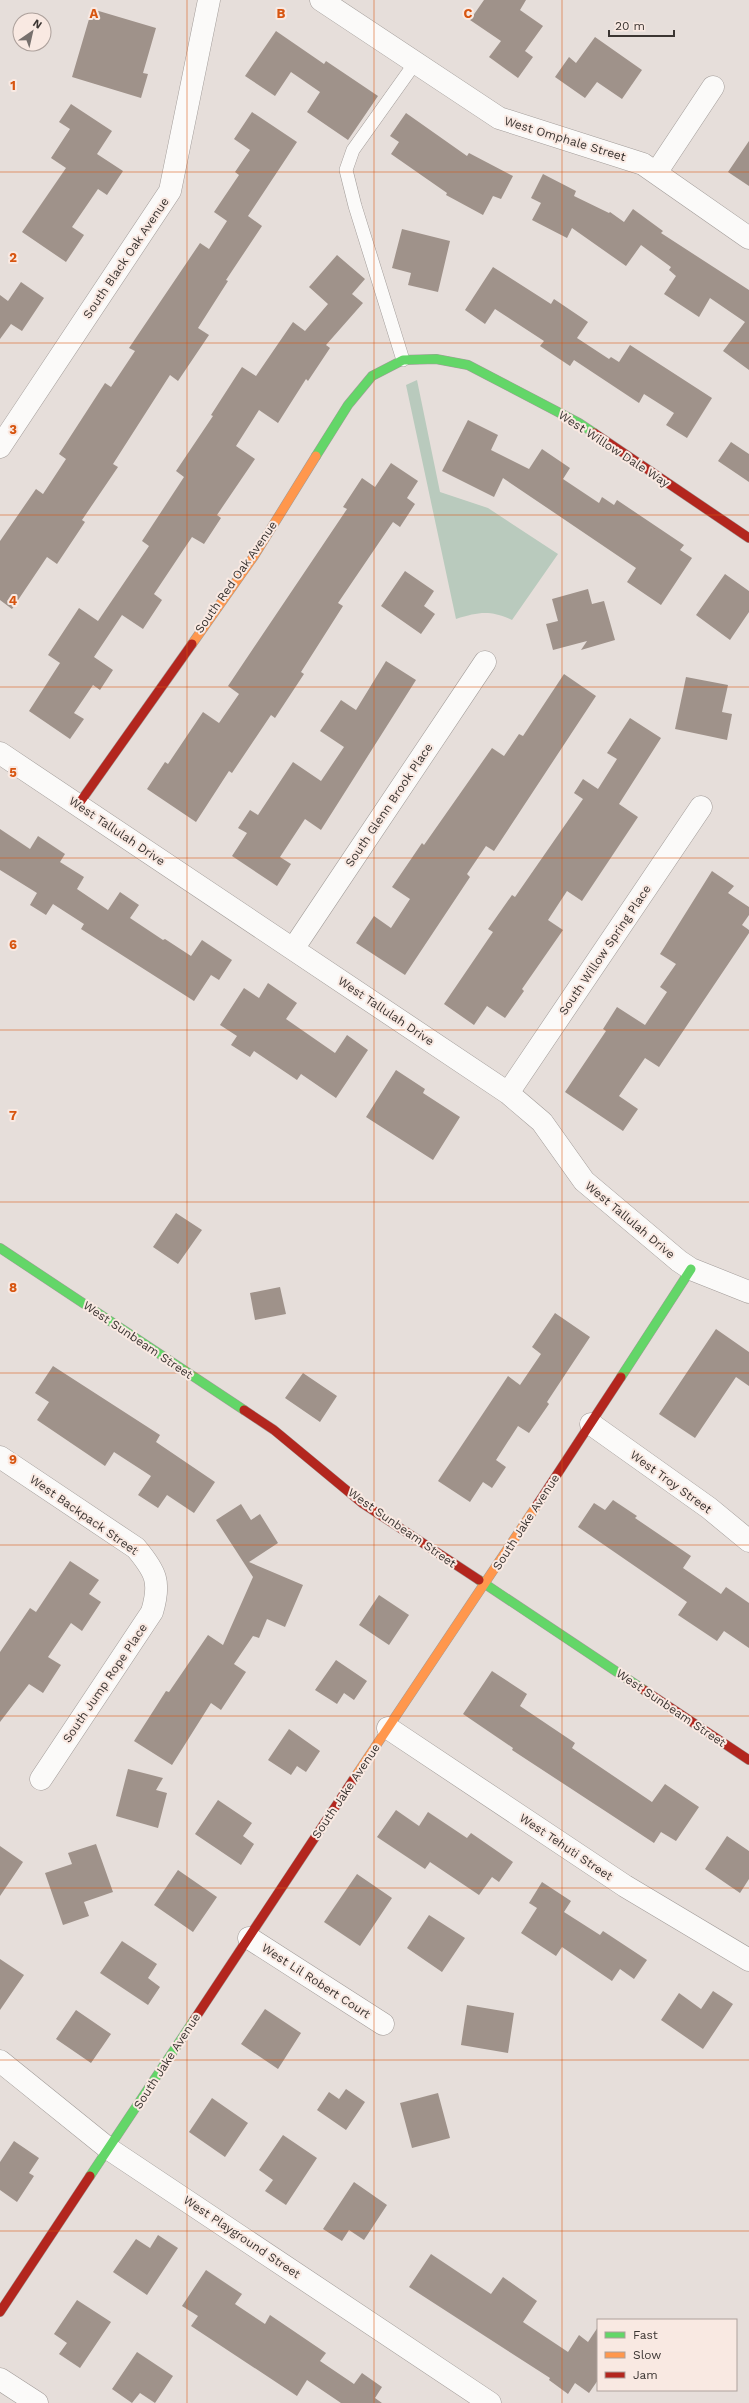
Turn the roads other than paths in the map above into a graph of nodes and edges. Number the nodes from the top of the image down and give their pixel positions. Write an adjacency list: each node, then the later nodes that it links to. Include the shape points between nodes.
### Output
1 (209, 0): 8 (street, South Black Oak Avenue, via 170,191)
2 (321, 0): 3 (street, West Omphale Street)
3 (415, 63): 5 (street, West Omphale Street, via 499,118 629,158); 7 (lane, via 353,150 346,170)
4 (713, 87): 5 (street)
5 (656, 173): 6 (street, West Omphale Street)
6 (749, 238)
7 (403, 360): 9 (street, West Willow Dale Way, via 436,359 468,365 578,423); 12 (street, South Red Oak Avenue, via 372,376 348,405 254,556)
8 (0, 447)
9 (749, 538)
10 (484, 662): 14 (street, South Glenn Brook Place)
11 (0, 753): 12 (street, West Tallulah Drive)
12 (78, 805): 14 (street, West Tallulah Drive)
13 (701, 807): 15 (street, South Willow Spring Place)
14 (293, 949): 15 (street, West Tallulah Drive)
15 (508, 1093): 17 (street, West Tallulah Drive, via 542,1122 584,1181)
16 (0, 1248): 23 (street, West Sunbeam Street, via 274,1430 362,1503)
17 (692, 1270): 18 (street, West Tallulah Drive); 19 (street, South Jake Avenue)
18 (749, 1292)
19 (591, 1424): 21 (street, West Troy Street, via 709,1508); 23 (street, South Jake Avenue)
20 (0, 1457): 22 (street, West Backpack Street, via 136,1548 151,1565)
21 (749, 1541)
22 (157, 1581): 26 (street, South Jump Rope Place, via 152,1612)
23 (485, 1585): 24 (street, South Jake Avenue); 25 (street, West Sunbeam Street)
24 (388, 1728): 27 (street, South Jake Avenue); 28 (street, West Tehuti Street, via 625,1886)
25 (749, 1760)
26 (41, 1779)
27 (249, 1938): 29 (street, West Lil Robert Court); 31 (street, South Jake Avenue)
28 (749, 1960)
29 (383, 2024)
30 (0, 2061): 31 (street, West Playground Street)
31 (109, 2149): 32 (street, South Jake Avenue); 35 (street, West Playground Street)
32 (0, 2312)
33 (0, 2379): 34 (street)
34 (37, 2403)
35 (490, 2403)

